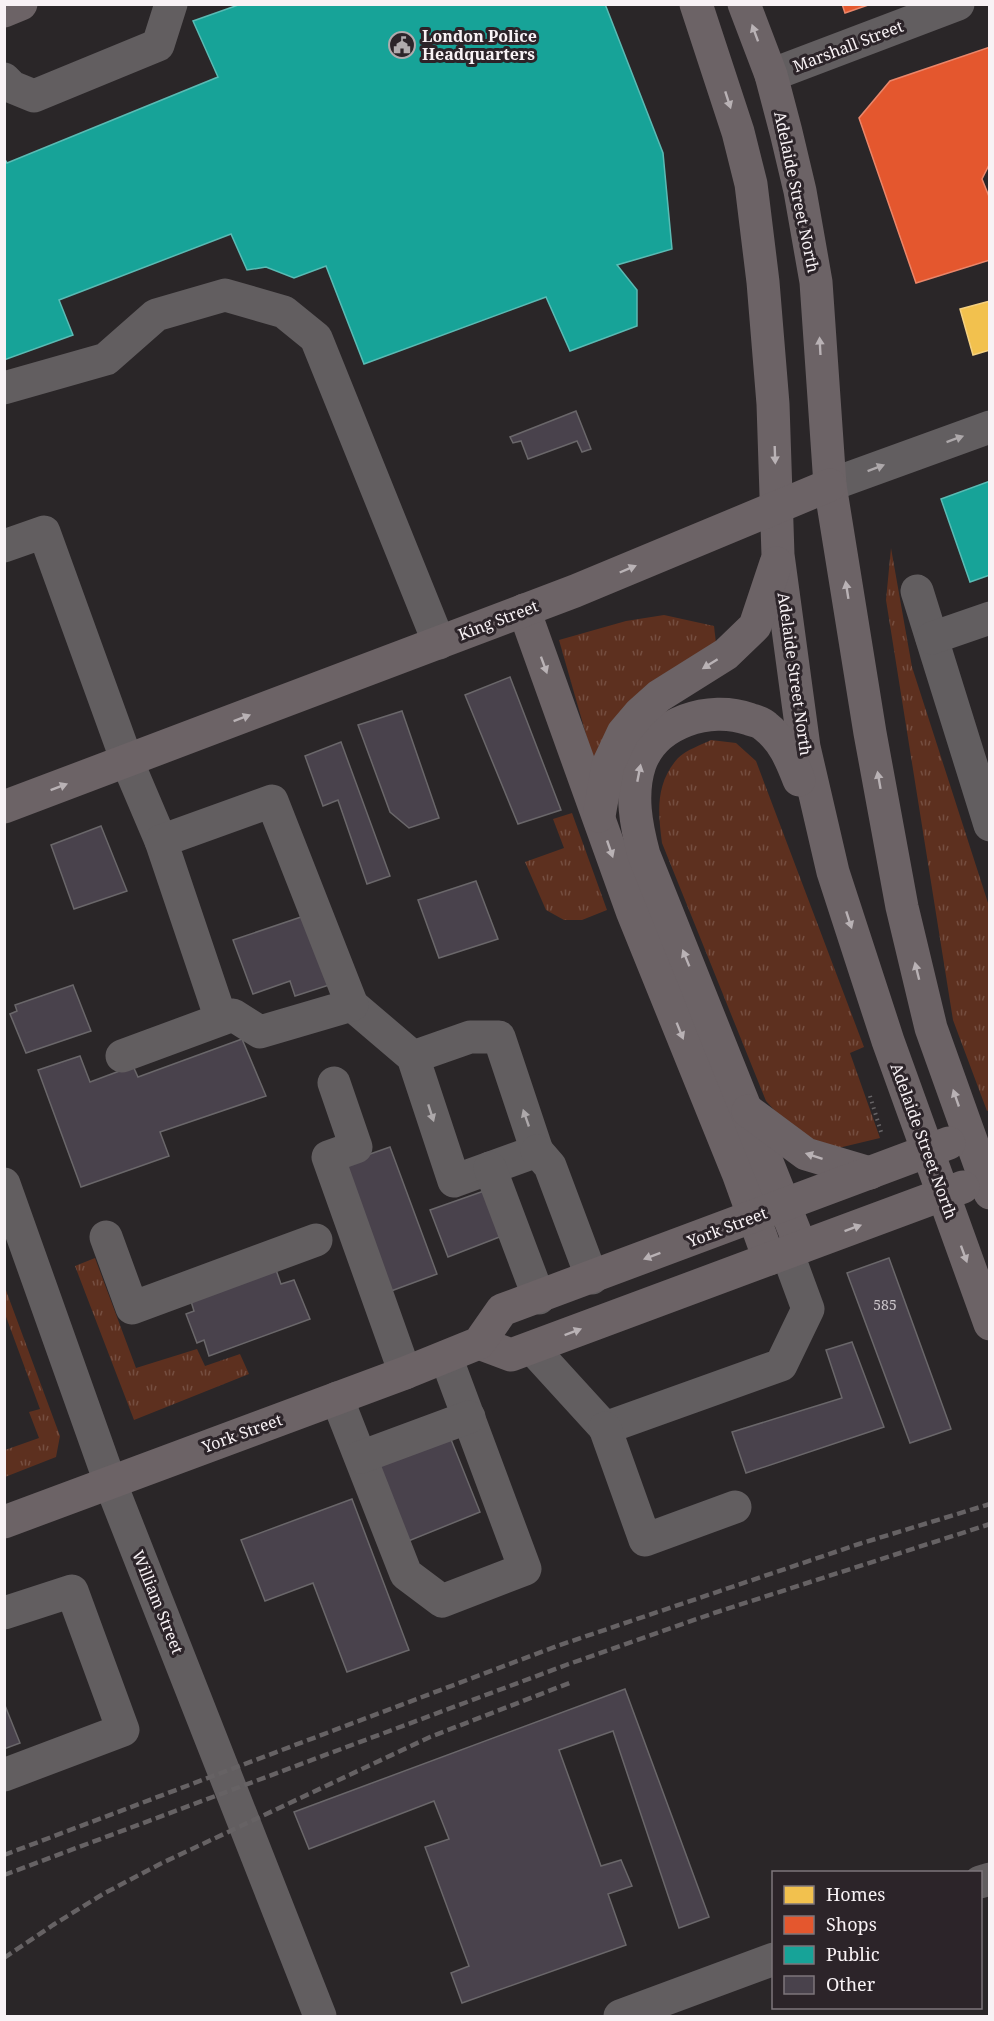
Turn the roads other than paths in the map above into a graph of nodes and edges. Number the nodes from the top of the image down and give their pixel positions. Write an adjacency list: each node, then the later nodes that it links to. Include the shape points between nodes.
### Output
1 (21, 4): 6 (main road)
2 (171, 4): 8 (street, via 158,45 34,96 12,87)
3 (696, 4): 12 (main road, Adelaide Street North, one-way to 12, via 751,184 763,282)
4 (744, 4): 7 (main road, Adelaide Street North, one-way to 4)
5 (958, 4): 7 (street, Marshall Street)
6 (4, 11)
7 (771, 75): 11 (main road, Adelaide Street North, one-way to 7, via 816,282 800,191)
8 (4, 79)
9 (4, 388): 19 (street, via 106,359 156,315 225,295 284,312 316,338)
10 (990, 427): 11 (street, King Street, one-way to 10)
11 (830, 486): 12 (main road, King Street); 38 (main road, Adelaide Street North, one-way to 11, via 931,1028 902,907)
12 (778, 506): 14 (main road, Adelaide Street North); 16 (main road, King Street, one-way to 12)
13 (4, 546): 20 (street, via 44,532)
14 (778, 555): 22 (main road, one-way to 22, via 755,626 726,654 659,696 623,733 608,765); 25 (main road, Adelaide Street North, via 804,747)
15 (916, 591): 18 (street)
16 (524, 610): 19 (main road, King Street); 22 (main road, one-way to 22)
17 (990, 618): 18 (street)
18 (932, 638): 23 (street)
19 (439, 643): 20 (main road, King Street, one-way to 19)
20 (127, 761): 21 (main road, King Street, one-way to 20); 24 (street)
21 (4, 807)
22 (599, 817): 40 (main road, one-way to 40, via 632,911)
23 (990, 825)
24 (161, 841): 26 (street, via 272,801); 27 (street)
25 (833, 872): 31 (main road, one-way to 25, via 644,855 636,823 635,789 640,763 655,740 677,723 705,714 736,715 764,725 784,745); 46 (main road, Adelaide Street North, one-way to 46, via 888,1041)
26 (352, 1005): 27 (street, via 260,1032 232,1015); 29 (street)
27 (221, 1019): 28 (street)
28 (122, 1056)
29 (413, 1057): 33 (street, one-way to 29, via 499,1038 470,1038); 34 (street, one-way to 34, via 454,1181)
30 (334, 1083): 50 (street, via 356,1147 328,1157)
31 (747, 1110): 35 (main road, one-way to 31, via 806,1154); 39 (main road)
32 (990, 1128): 35 (main road, York Street)
33 (537, 1151): 34 (street); 44 (street, via 550,1166)
34 (490, 1168): 45 (street)
35 (870, 1173): 39 (main road, York Street)
36 (990, 1177): 43 (main road, one-way to 36)
37 (4, 1184): 55 (street, William Street)
38 (990, 1193)
39 (785, 1206): 40 (main road, York Street); 43 (main road)
40 (754, 1217): 43 (main road); 44 (main road, York Street, one-way to 44)
41 (106, 1238): 42 (street, via 132,1308)
42 (316, 1240)
43 (786, 1253): 48 (main road, one-way to 43); 53 (street, via 808,1309 781,1365)
44 (592, 1278): 45 (main road, York Street)
45 (539, 1298): 47 (main road, York Street, via 502,1310)
46 (990, 1324)
47 (479, 1343): 48 (main road, via 511,1356); 49 (main road, York Street)
48 (532, 1347): 53 (street)
49 (446, 1357): 50 (main road, York Street); 52 (street)
50 (405, 1372): 51 (main road, York Street)
51 (337, 1398): 54 (street); 55 (main road, York Street)
52 (469, 1417): 54 (street); 54 (street, via 525,1569 442,1601 406,1574)
53 (605, 1428): 56 (street, via 645,1539)
54 (361, 1457)
55 (110, 1482): 57 (main road, York Street); 61 (street, William Street)
56 (735, 1507)
57 (4, 1522)
58 (4, 1613): 59 (street, via 72,1591 123,1730)
59 (4, 1775)
60 (772, 1960): 62 (street)
61 (320, 2016)
62 (620, 2016)

